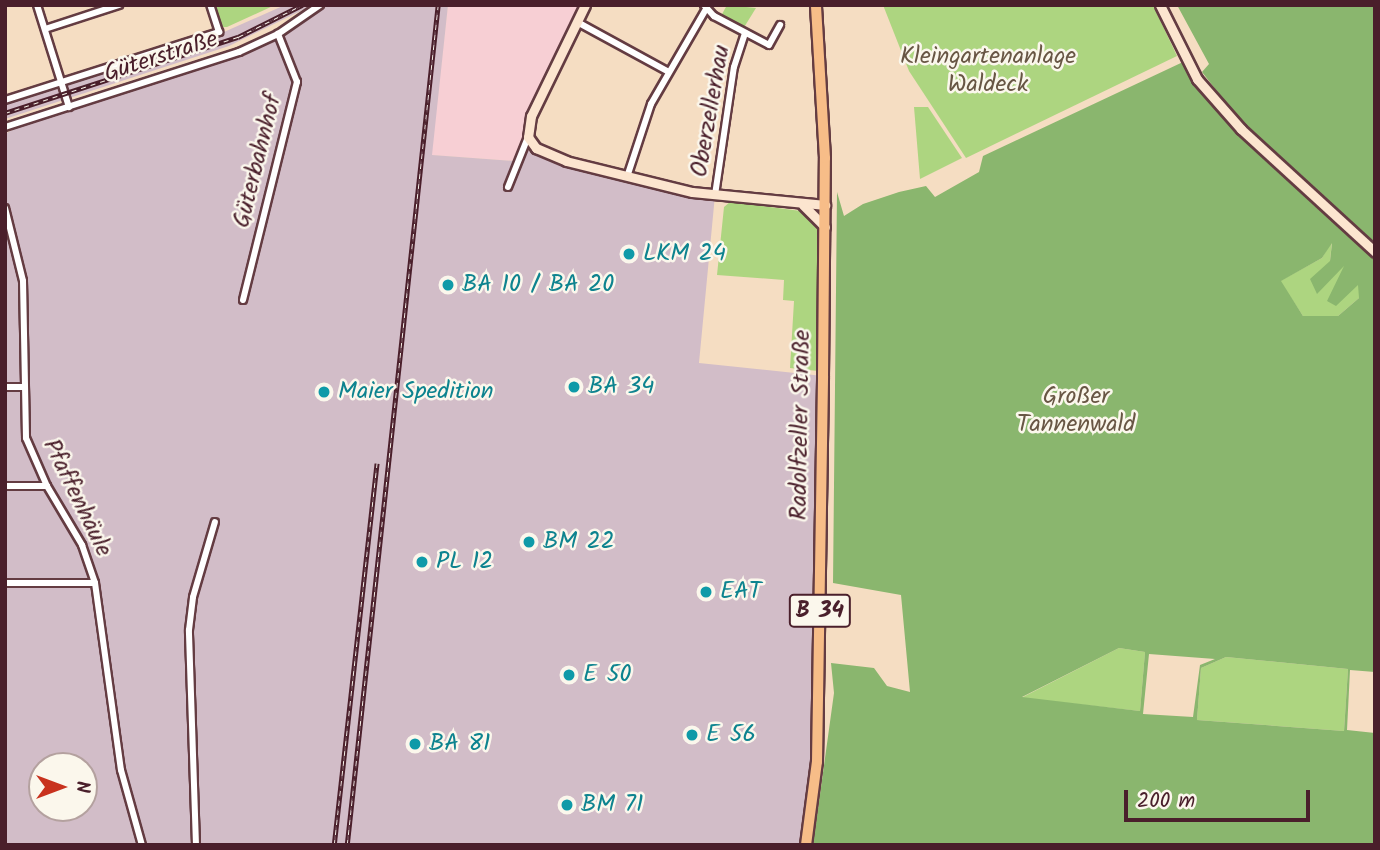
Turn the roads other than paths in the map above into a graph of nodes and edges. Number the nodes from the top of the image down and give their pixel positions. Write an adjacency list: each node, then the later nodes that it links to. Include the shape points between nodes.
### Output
1 (37, 5): 12 (street)
2 (119, 5): 12 (street)
3 (210, 5): 16 (street, via 219,32)
4 (320, 5): 13 (street, Güterstraße)
5 (585, 5): 10 (street)
6 (816, 5): 25 (main road, Radolfzeller Straße / B 34)
7 (1160, 5): 28 (street, via 1197,79 1241,129)
8 (719, 6): 9 (street)
9 (707, 9): 14 (street, Oberzellerhau); 15 (street)
10 (579, 23): 15 (street); 20 (street, via 534,107)
11 (780, 25): 14 (street, Oberzellerhau, via 769,45)
12 (45, 29): 16 (street)
13 (278, 34): 18 (street, Güterstraße, via 190,69); 29 (street, Güterbahnhof, via 297,82)
14 (745, 34): 23 (street, Oberzellerhau, via 732,77)
15 (667, 72): 21 (street, via 641,126)
16 (61, 81): 17 (street); 18 (street)
17 (5, 100)
18 (69, 107): 19 (street, Güterstraße)
19 (5, 127)
20 (528, 137): 21 (street, via 536,148); 22 (street)
21 (627, 177): 23 (street)
22 (508, 187)
23 (715, 195): 24 (street)
24 (799, 203): 25 (street); 27 (street, via 814,212)
25 (825, 205): 27 (main road, Radolfzeller Straße / B 34)
26 (5, 208): 31 (street, Pfaffenhäule, via 23,281)
27 (825, 228): 39 (main road, Radolfzeller Straße / B 34, via 817,762)
28 (1375, 252)
29 (243, 300)
30 (5, 387): 31 (street)
31 (25, 387): 33 (street, Pfaffenhäule, via 26,438)
32 (5, 486): 33 (street)
33 (47, 486): 36 (street, Pfaffenhäule, via 82,545)
34 (215, 522): 38 (street, via 193,597 189,630)
35 (5, 583): 36 (street)
36 (95, 583): 37 (street, Pfaffenhäule, via 121,770)
37 (142, 845)
38 (196, 845)
39 (806, 845)

